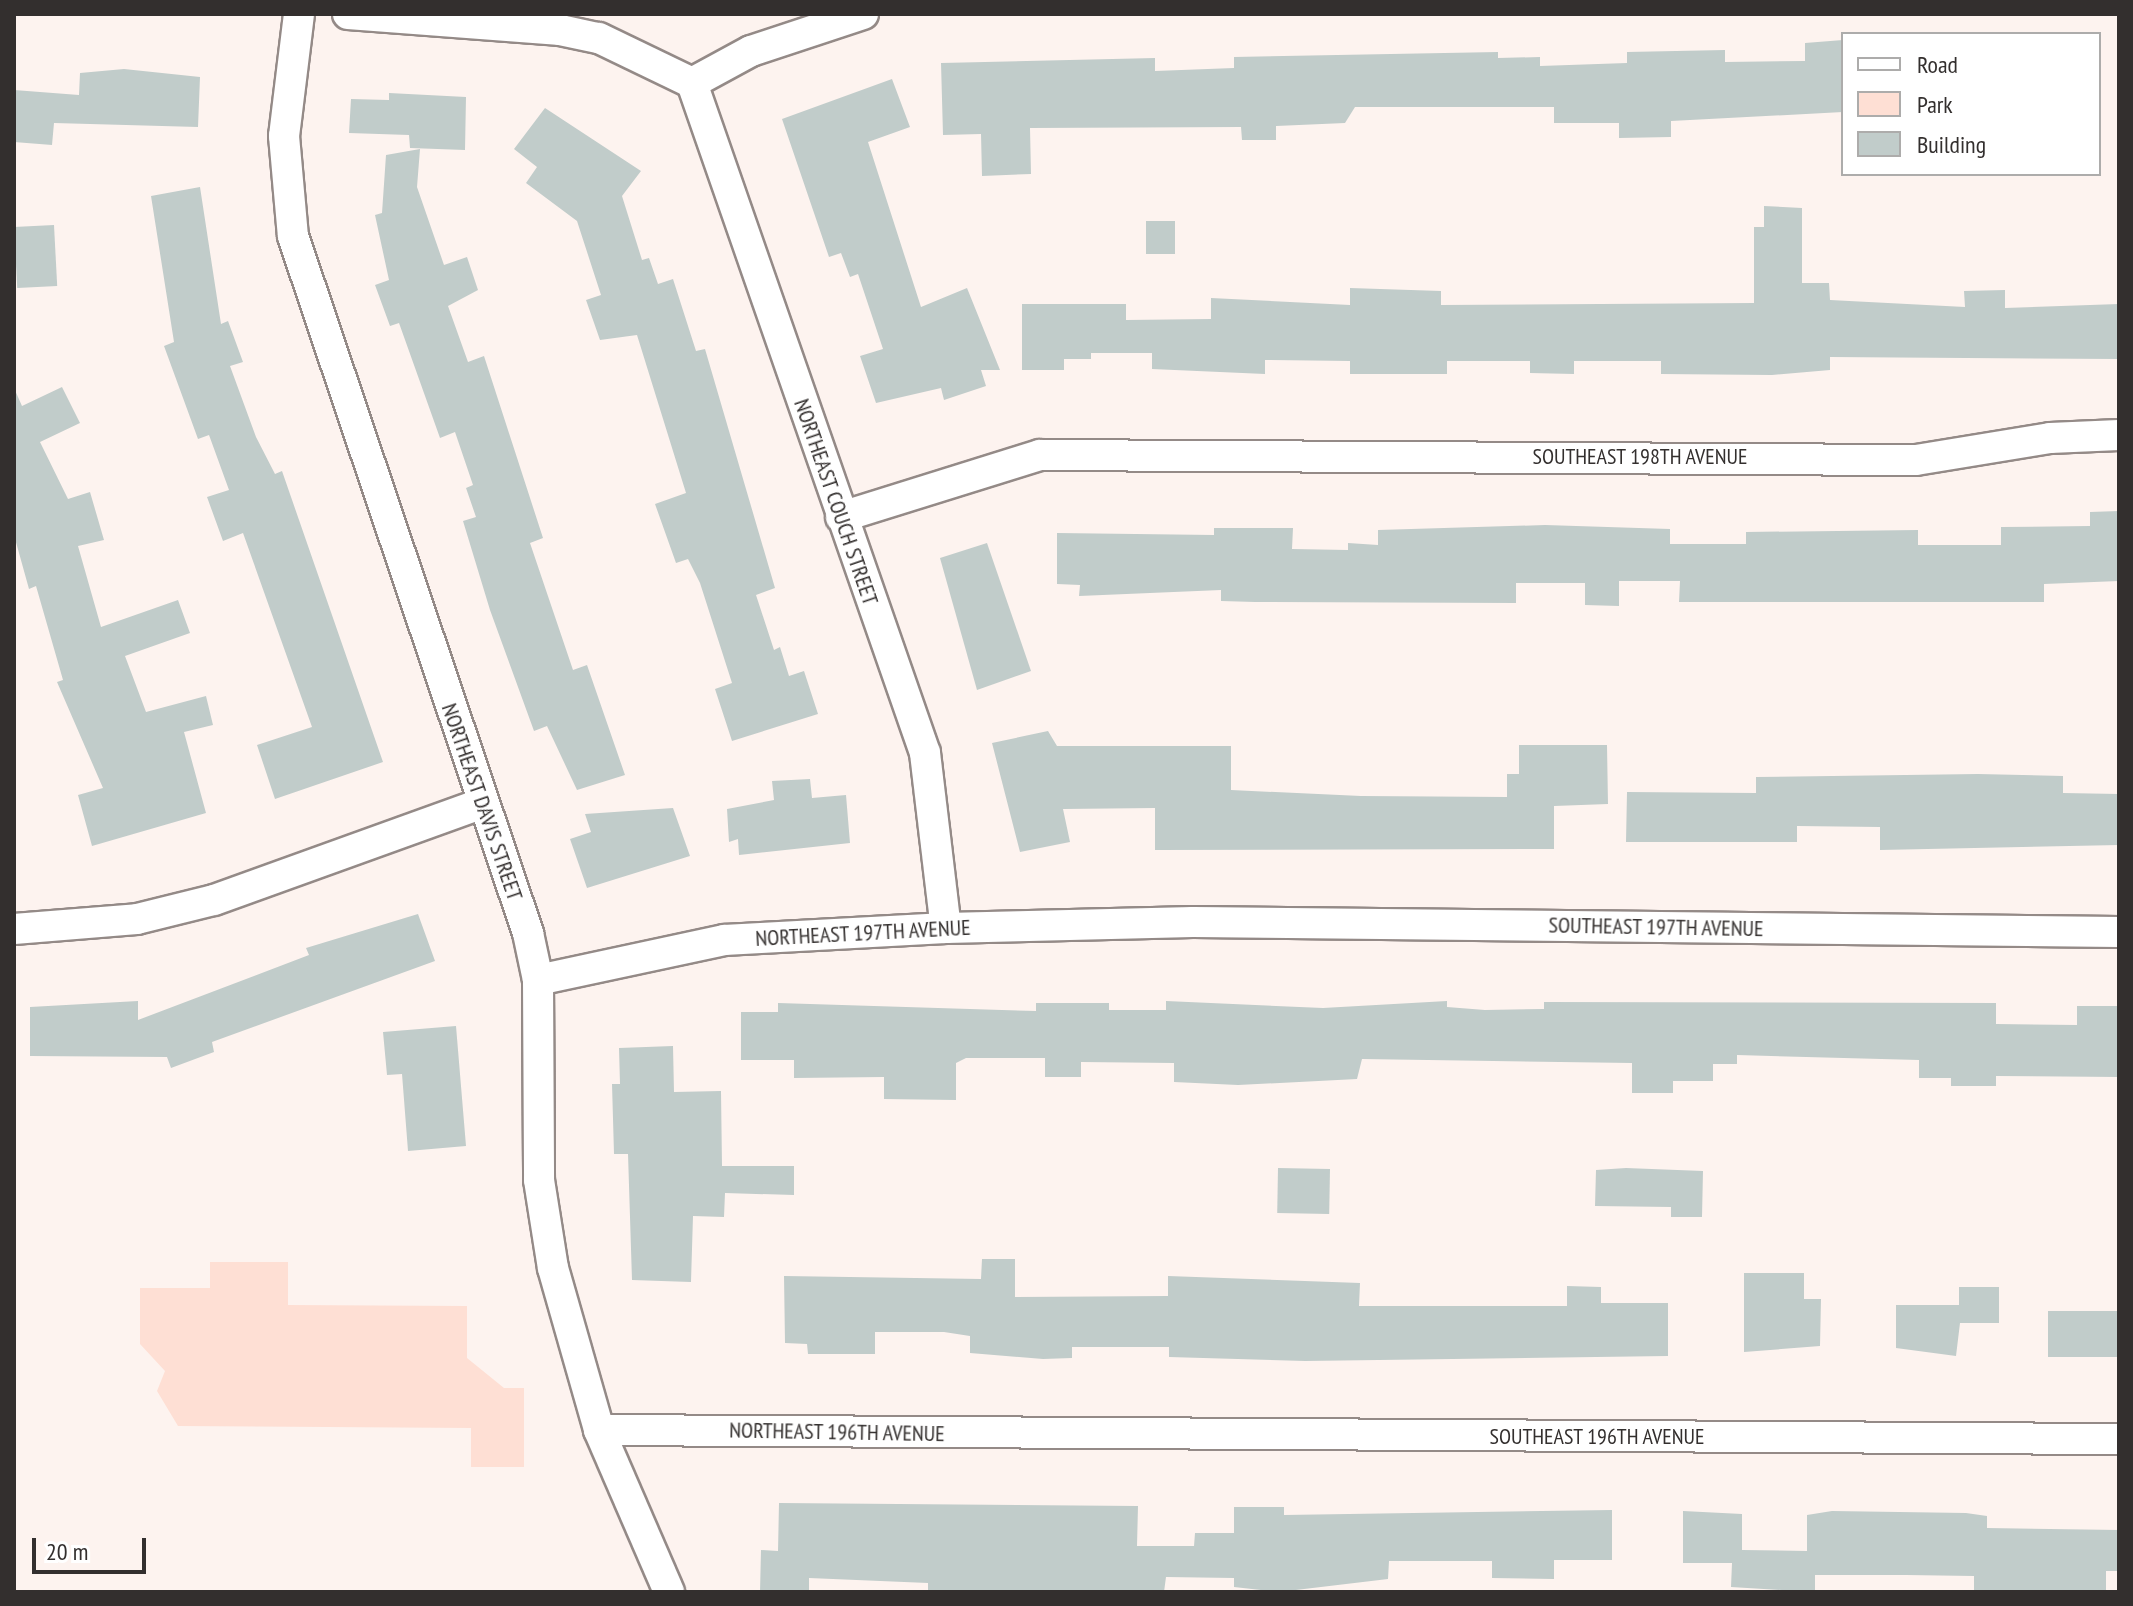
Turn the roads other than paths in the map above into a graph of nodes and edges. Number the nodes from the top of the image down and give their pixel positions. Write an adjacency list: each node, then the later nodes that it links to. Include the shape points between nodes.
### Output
1 (299, 14): 7 (street, NORTHEAST DAVIS STREET, via 284,136 296,248)
2 (348, 14): 4 (street, via 560,30 599,38)
3 (863, 14): 4 (street, via 751,51)
4 (692, 83): 6 (street, NORTHEAST COUCH STREET)
5 (2119, 435): 6 (street, SOUTHEAST 198TH AVENUE, via 2050,438 1916,460 1040,455)
6 (841, 517): 9 (street, NORTHEAST COUCH STREET, via 925,753)
7 (481, 804): 10 (street, via 214,900 137,919); 12 (street, NORTHEAST DAVIS STREET)
8 (1193, 922): 9 (street, NORTHEAST 197TH AVENUE); 11 (street, SOUTHEAST 197TH AVENUE)
9 (946, 928): 12 (street, NORTHEAST 197TH AVENUE, via 724,940)
10 (14, 929)
11 (2119, 932)
12 (538, 980): 13 (street, NORTHEAST DAVIS STREET, via 544,1224)
13 (599, 1430): 14 (street, NORTHEAST 196TH AVENUE); 16 (street, NORTHEAST DAVIS STREET)
14 (1074, 1434): 15 (street, SOUTHEAST 196TH AVENUE)
15 (2119, 1439)
16 (669, 1592)

